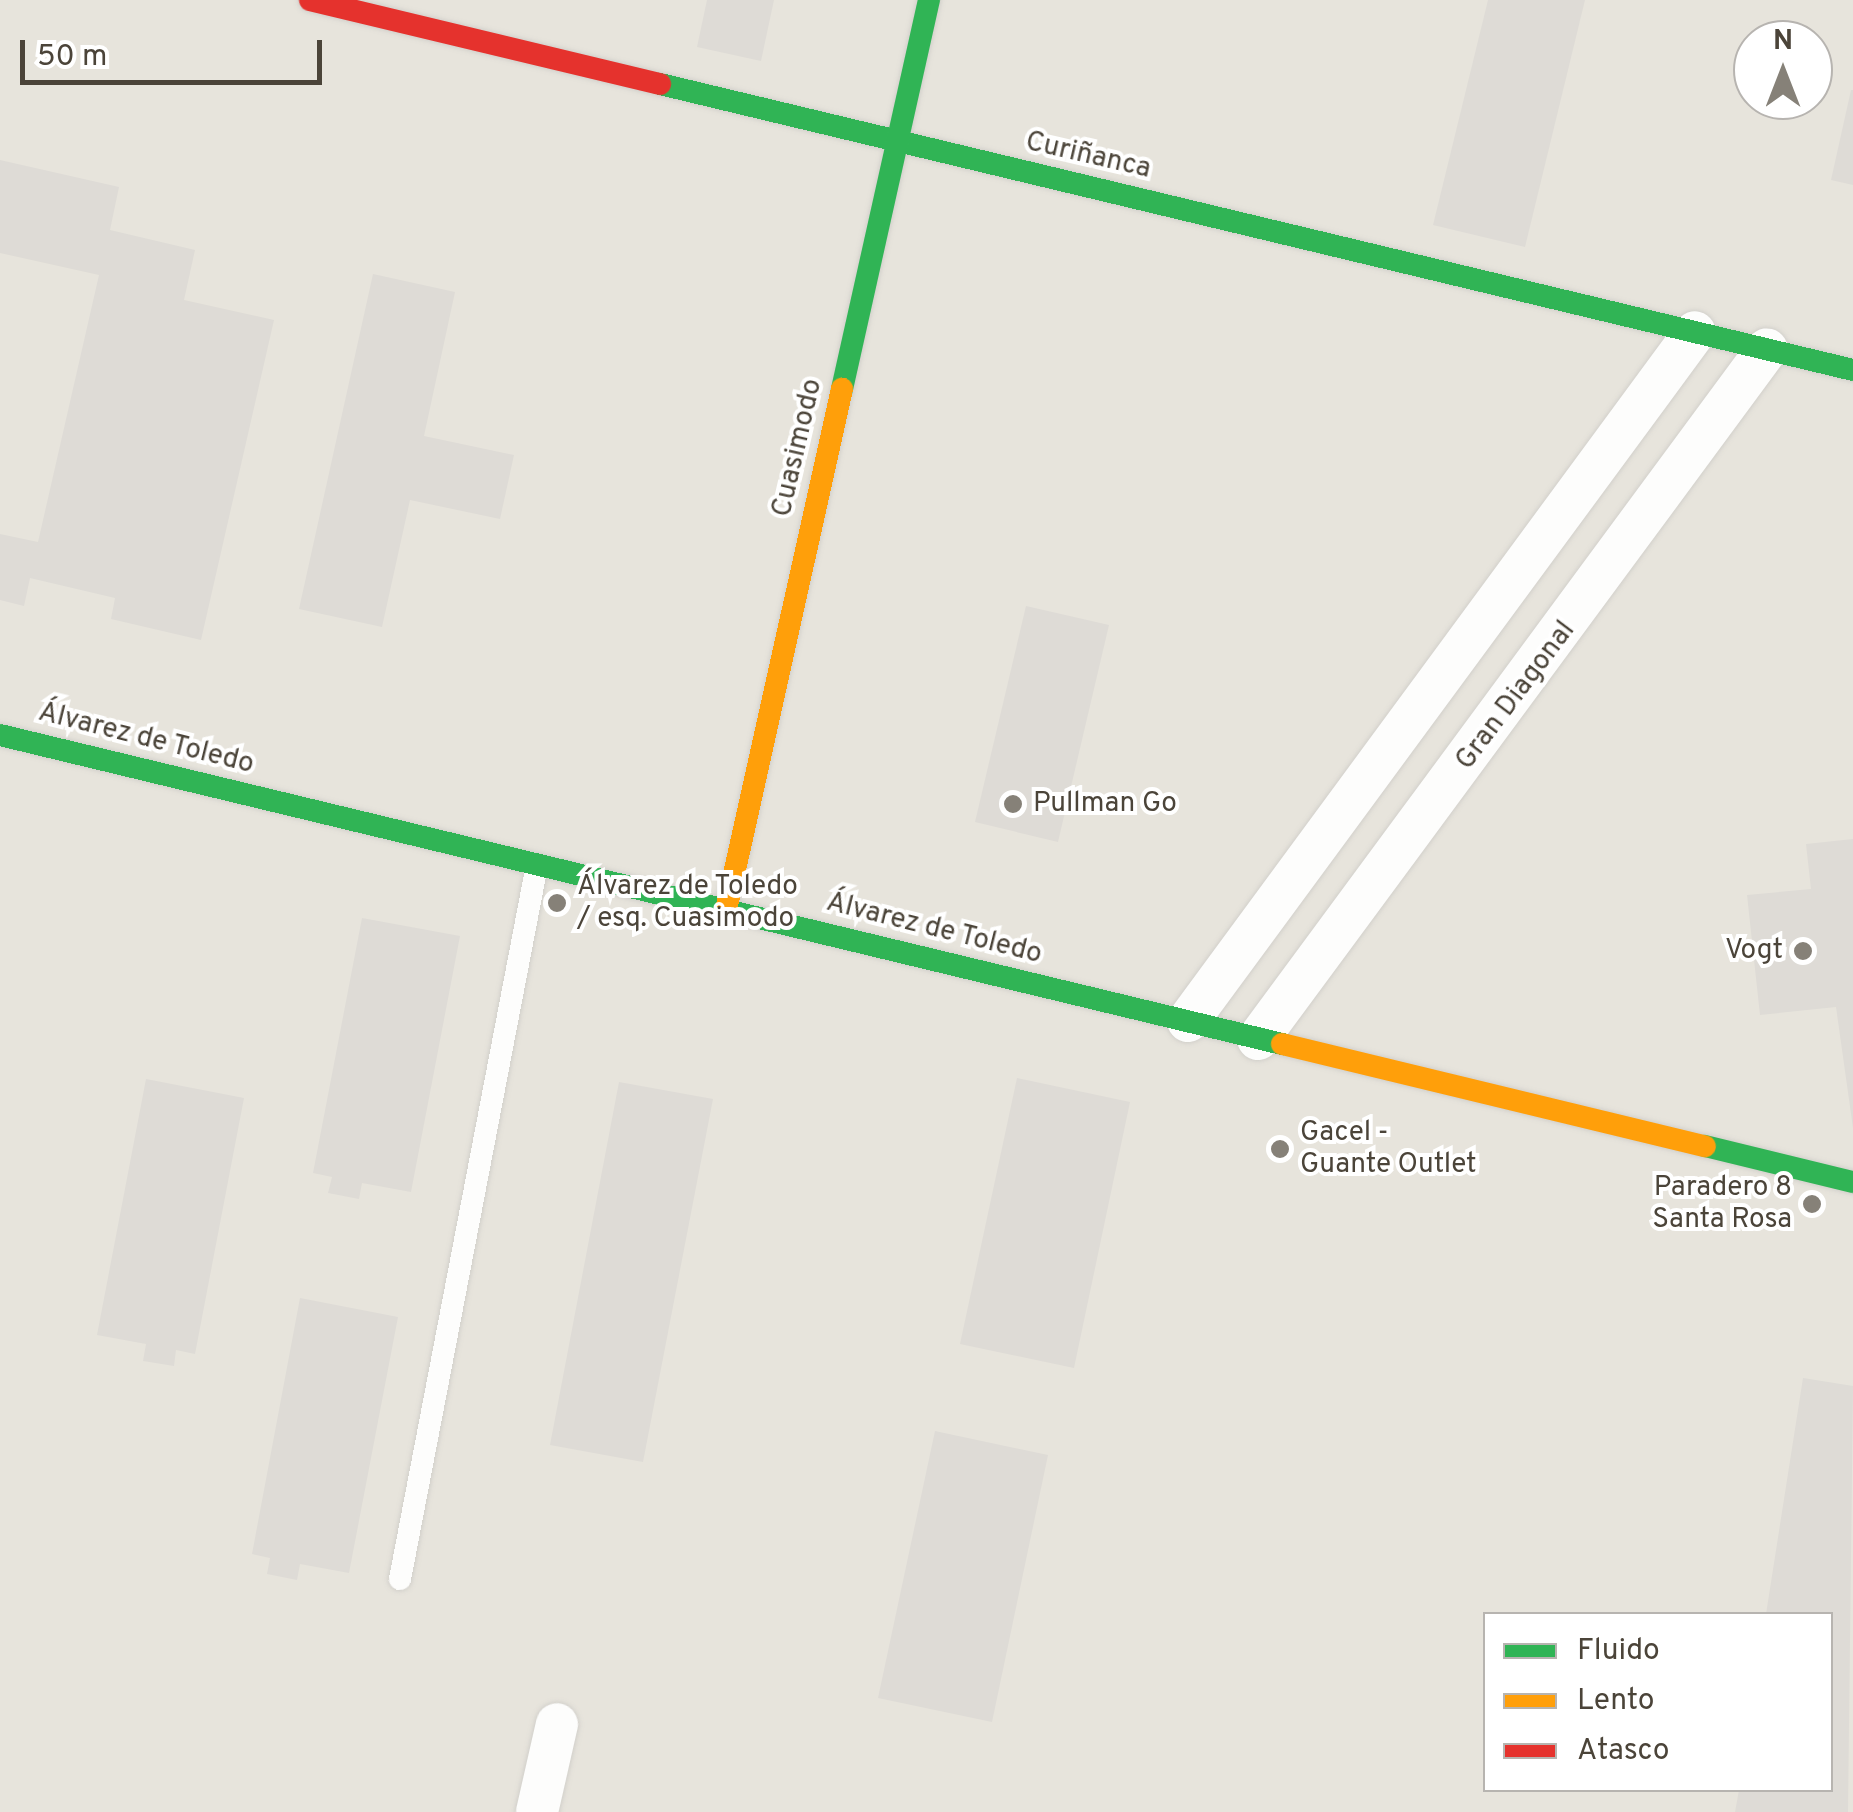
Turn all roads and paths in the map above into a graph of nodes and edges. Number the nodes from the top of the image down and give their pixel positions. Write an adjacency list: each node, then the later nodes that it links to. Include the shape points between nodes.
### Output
1 (310, 0): 3 (street, Curiñanca)
2 (929, 0): 3 (street, Cuasimodo)
3 (898, 141): 4 (street, Curiñanca); 9 (street, Cuasimodo)
4 (1695, 332): 5 (street, Curiñanca); 10 (street)
5 (1767, 349): 6 (street, Curiñanca); 11 (street, Gran Diagonal)
6 (1853, 370)
7 (0, 734): 8 (street, Álvarez de Toledo)
8 (537, 864): 9 (street, Álvarez de Toledo); 13 (lane)
9 (726, 910): 10 (street, Álvarez de Toledo)
10 (1188, 1021): 11 (street, Álvarez de Toledo)
11 (1258, 1039): 12 (street, Álvarez de Toledo)
12 (1853, 1182)
13 (400, 1578)
14 (557, 1724): 15 (street)
15 (537, 1812)

